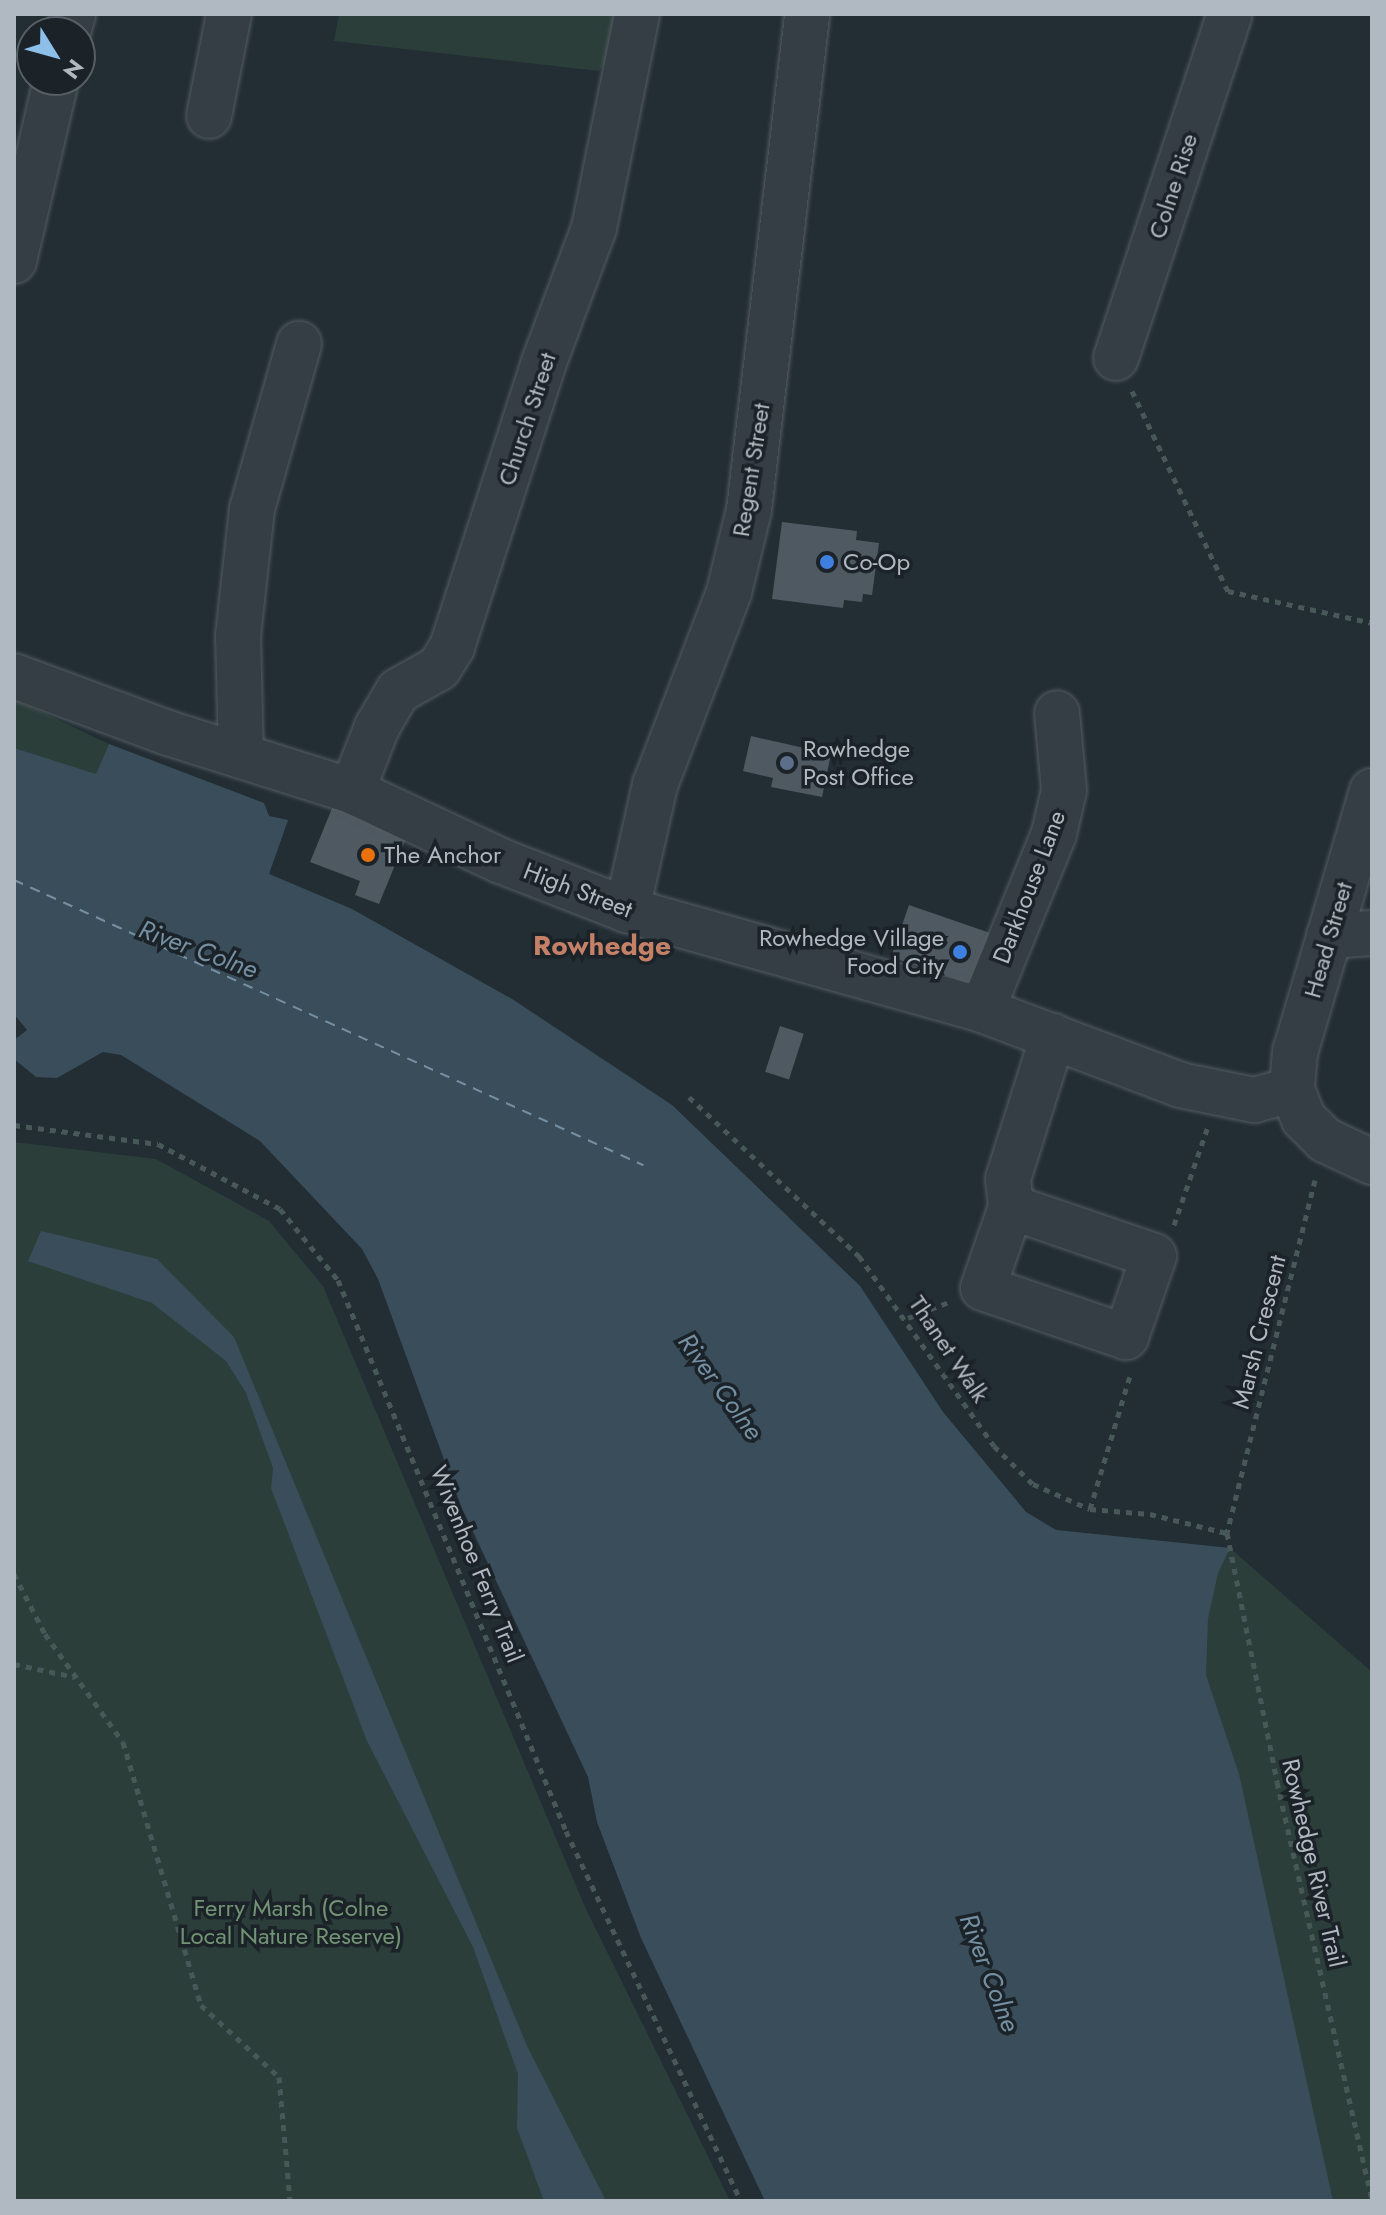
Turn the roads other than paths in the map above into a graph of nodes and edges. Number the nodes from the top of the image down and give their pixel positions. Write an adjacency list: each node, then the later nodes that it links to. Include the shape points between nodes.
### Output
1 (229, 14): 6 (street)
2 (637, 14): 13 (street, Church Street, via 594,228 543,365 452,647 439,668 398,691 377,727)
3 (807, 14): 15 (street, Regent Street, via 749,510 729,592 655,785)
4 (1230, 14): 9 (street, Colne Rise)
5 (52, 96): 7 (street)
6 (209, 116)
7 (14, 261)
8 (299, 344): 12 (street, via 252,509 238,636)
9 (1116, 358)
10 (14, 676): 12 (street, High Street)
11 (1057, 713): 18 (street, Darkhouse Lane, via 1064,790 1054,834)
12 (241, 756): 13 (street, High Street)
13 (352, 791): 15 (street, High Street, via 501,861)
14 (1372, 791): 17 (street, Head Street)
15 (627, 910): 18 (street, High Street)
16 (1372, 933): 17 (street)
17 (1329, 936): 20 (street, Head Street, via 1295,1052)
18 (982, 1010): 19 (street, High Street)
19 (1053, 1036): 20 (street, High Street, via 1219,1095 1254,1100); 22 (street, via 1008,1179)
20 (1292, 1090): 21 (street, via 1304,1119 1325,1140)
21 (1372, 1162)
22 (1011, 1207): 22 (street, via 983,1288 1126,1337 1154,1256)

